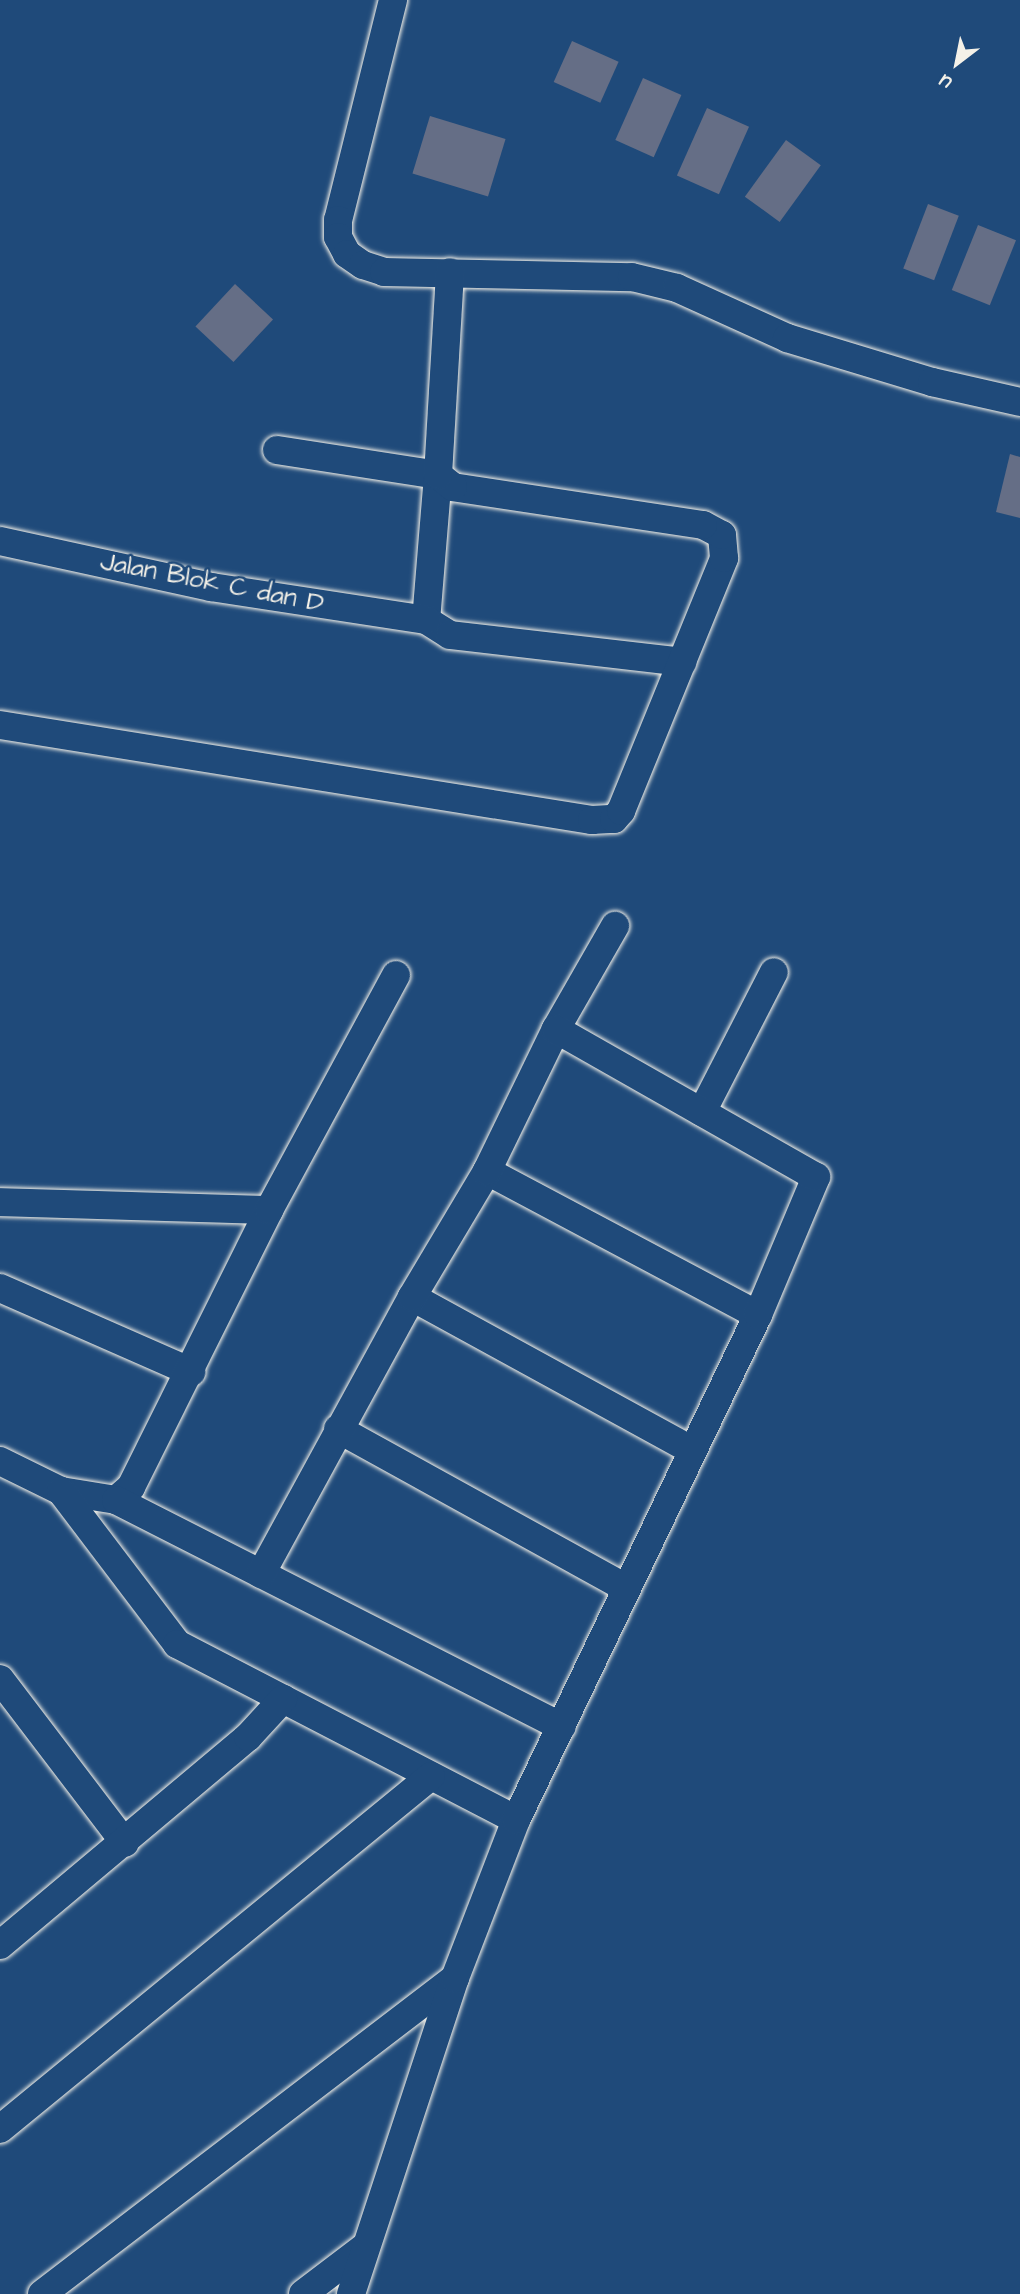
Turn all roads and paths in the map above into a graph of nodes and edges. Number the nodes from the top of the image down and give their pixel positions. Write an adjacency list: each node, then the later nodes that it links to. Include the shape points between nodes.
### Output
1 (393, 0): 2 (street, via 338,220 338,237 348,254 384,272)
2 (450, 272): 3 (street, via 632,277 677,288 787,338 932,382); 5 (street)
3 (1020, 402)
4 (277, 450): 5 (street)
5 (438, 475): 7 (street); 8 (street, via 453,487 703,525 722,535 724,558)
6 (0, 541): 7 (street, Jalan Blok C dan D, via 212,587)
7 (426, 620): 8 (street, Jalan Blok C dan D, via 450,635)
8 (682, 662): 9 (street, via 614,819 592,820)
9 (0, 725)
10 (615, 926): 13 (street)
11 (774, 972): 14 (street)
12 (396, 975): 17 (street)
13 (556, 1029): 14 (street); 15 (street)
14 (702, 1112): 20 (street, via 816,1177)
15 (487, 1171): 19 (street); 20 (street)
16 (0, 1202): 17 (street)
17 (269, 1210): 21 (street)
18 (0, 1288): 21 (street)
19 (412, 1297): 22 (street); 23 (street)
20 (758, 1315): 23 (street)
21 (191, 1372): 26 (street, via 131,1487)
22 (338, 1429): 27 (street); 28 (street)
23 (690, 1449): 28 (street)
24 (0, 1461): 25 (street)
25 (61, 1492): 26 (street); 30 (street, via 177,1644)
26 (117, 1500): 27 (street)
27 (261, 1574): 31 (street)
28 (626, 1588): 31 (street)
29 (0, 1679): 34 (street)
30 (283, 1699): 32 (street); 34 (street, via 248,1737)
31 (562, 1727): 33 (street)
32 (431, 1776): 33 (street); 37 (street)
33 (516, 1820): 36 (street)
34 (125, 1843): 35 (street)
35 (2, 1941)
36 (456, 1978): 38 (street); 39 (street)
37 (0, 2129)
38 (366, 2246): 40 (street); 41 (street)
39 (42, 2294)
40 (303, 2294)
41 (351, 2294)

